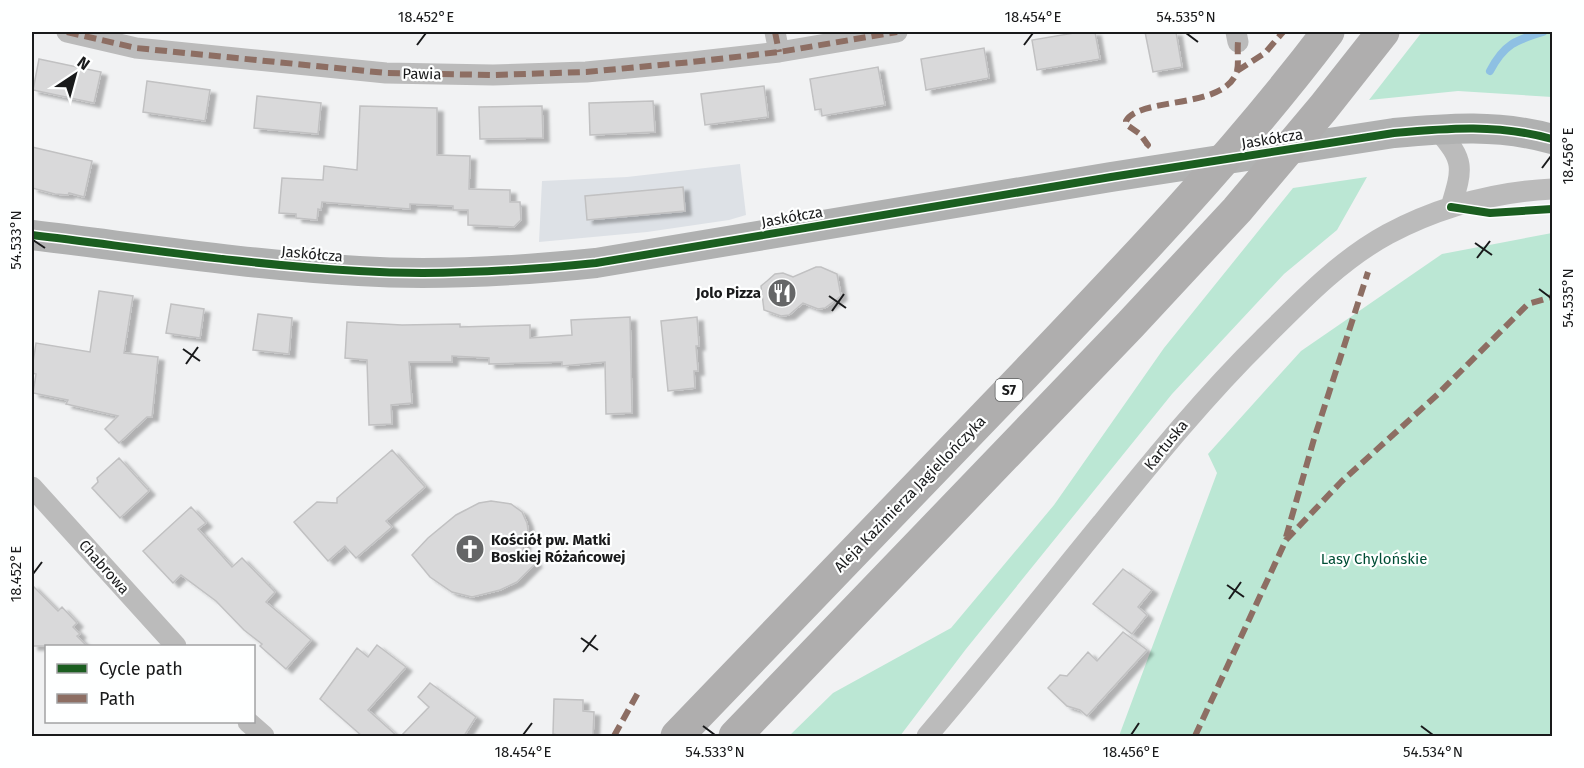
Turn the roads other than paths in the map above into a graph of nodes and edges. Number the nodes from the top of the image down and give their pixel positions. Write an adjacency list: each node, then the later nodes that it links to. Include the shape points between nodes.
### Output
1 (67, 32): 5 (street, Pawia, via 136,48 386,73 493,75 586,72)
2 (897, 32): 5 (street, Pawia)
3 (1328, 32): 15 (highway, Aleja Kazimierza Jagiellończyka / S7, via 1190,198 1112,283)
4 (1383, 32): 16 (highway, via 1237,210)
5 (777, 42)
6 (1437, 129): 7 (street, Jaskółcza, via 1508,129); 9 (street, via 1460,164); 10 (street, Jaskółcza, via 1111,177 596,263 524,269 359,272)
7 (1552, 139)
8 (1552, 189): 9 (street, Kartuska, via 1508,193)
9 (1451, 207): 17 (street, Kartuska, via 1388,235 1354,257 1244,357 1188,417)
10 (32, 235)
11 (32, 488): 12 (street, Chabrowa)
12 (175, 645)
13 (249, 723): 14 (street)
14 (264, 736)
15 (677, 736)
16 (735, 736)
17 (927, 736)

